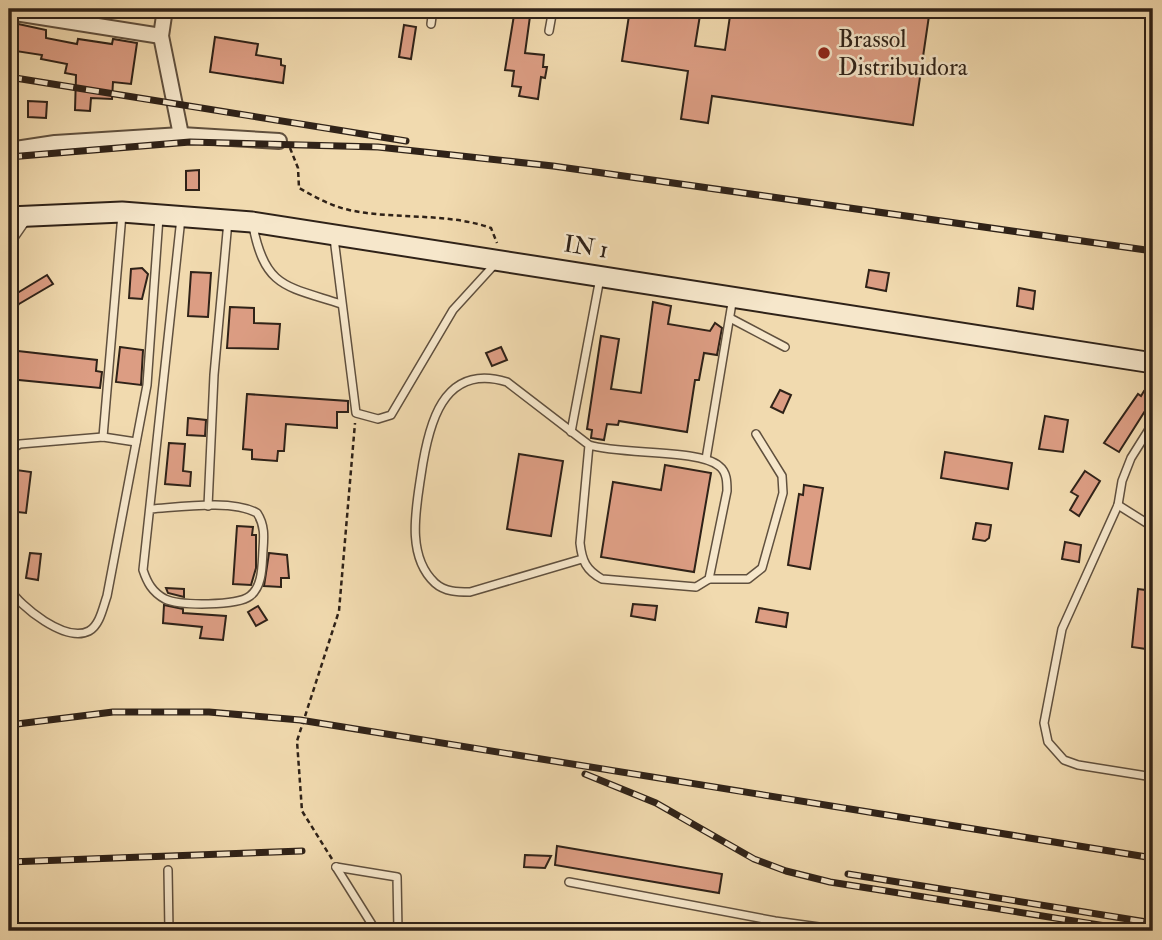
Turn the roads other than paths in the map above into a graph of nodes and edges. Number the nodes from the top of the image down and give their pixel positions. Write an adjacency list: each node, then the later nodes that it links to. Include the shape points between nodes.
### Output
1 (165, 9): 7 (street)
2 (433, 9): 5 (lane)
3 (553, 9): 6 (lane)
4 (9, 12): 7 (street)
5 (431, 24)
6 (549, 31)
7 (161, 36): 8 (street)
8 (181, 135): 9 (street); 10 (street)
9 (279, 141)
10 (9, 150)
11 (122, 212): 12 (street, IN 1); 13 (street, IN 1); 30 (lane)
12 (29, 215): 14 (street, IN 1); 19 (lane)
13 (159, 216): 15 (street, IN 1); 31 (lane, via 147,385)
14 (9, 217)
15 (181, 218): 16 (street, IN 1); 37 (lane)
16 (228, 220): 17 (street, IN 1); 36 (lane)
17 (252, 222): 18 (street, IN 1); 23 (lane, via 258,253 268,272 285,286)
18 (334, 232): 20 (street, IN 1); 23 (lane)
19 (9, 245)
20 (500, 258): 21 (street, IN 1); 23 (lane, via 453,310 391,415 377,419 356,413)
21 (600, 274): 22 (street, IN 1); 28 (lane)
22 (734, 295): 24 (lane); 26 (street, IN 1)
23 (341, 304)
24 (730, 318): 25 (lane); 34 (lane)
25 (785, 347)
26 (1153, 363)
27 (1153, 423): 35 (lane, via 1131,458)
28 (571, 432): 32 (lane); 39 (lane, via 507,382 494,378 477,378 444,397 426,436 415,519 417,551 436,585 451,592 470,592)
29 (756, 434): 40 (lane, via 782,475 783,493 762,568 748,579)
30 (103, 437): 31 (lane); 33 (lane, via 20,444)
31 (136, 442): 41 (lane, via 107,596 96,624 88,632 57,628 37,617)
32 (589, 445): 34 (lane); 39 (lane)
33 (9, 450)
34 (706, 459): 40 (lane, via 721,467 727,479)
35 (1118, 505): 38 (lane); 42 (lane, via 1062,629 1045,732 1055,752 1071,763)
36 (208, 506): 37 (lane); 37 (lane, via 249,508 262,520 262,570 250,597 233,602 177,603 147,584 143,570)
37 (151, 509)
38 (1153, 527)
39 (582, 559): 40 (lane, via 589,572 602,579 696,587)
40 (709, 579)
41 (9, 588)
42 (1153, 777)
43 (168, 870): 46 (lane)
44 (569, 882): 45 (lane)
45 (807, 928): 49 (lane)
46 (169, 931)
47 (376, 931): 48 (lane, via 336,867 397,877)
48 (398, 931)
49 (848, 931)

